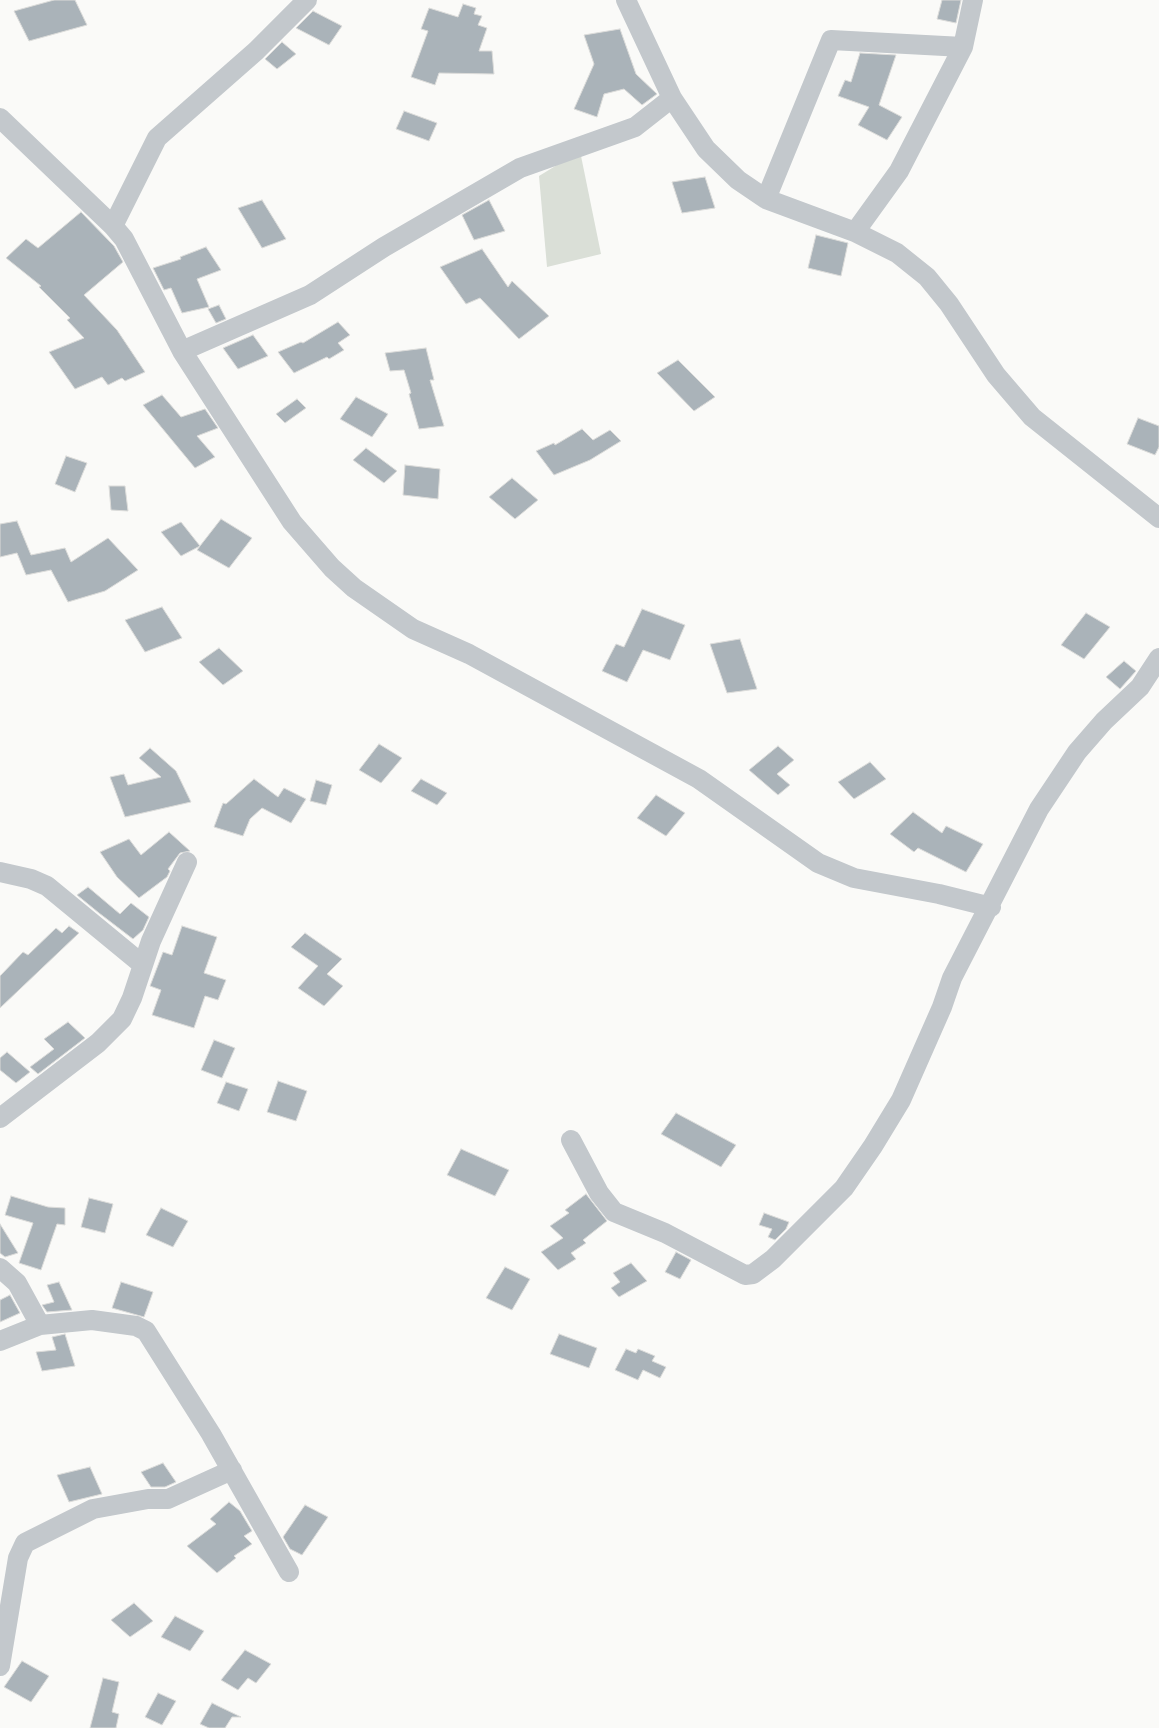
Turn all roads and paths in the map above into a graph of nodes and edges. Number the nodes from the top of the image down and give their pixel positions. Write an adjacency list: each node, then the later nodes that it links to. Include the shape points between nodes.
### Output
1 (307, 0): 8 (street, via 256,51 157,138)
2 (626, 0): 5 (street)
3 (973, 0): 4 (street)
4 (964, 47): 7 (street, via 831,40); 9 (street, via 899,171)
5 (672, 98): 7 (street, via 706,149 738,180); 10 (street, via 635,127 520,168 384,247 310,295)
6 (0, 118): 8 (street)
7 (766, 199): 9 (street)
8 (113, 226): 10 (street, via 124,239)
9 (855, 232): 11 (street, via 898,253 927,277 996,375 1032,416)
10 (182, 351): 15 (street, via 292,522 332,568 381,609 413,629 469,654 699,779 827,867 854,878)
11 (1159, 518)
12 (1159, 658): 15 (street, via 1140,688 1104,721 1058,779 1039,808)
13 (187, 862): 16 (street)
14 (0, 872): 16 (street, via 47,886)
15 (991, 907): 18 (street, via 952,978 902,1100 873,1146 844,1188 773,1259 753,1274 737,1272 665,1233 614,1212 599,1193)
16 (143, 965): 17 (street, via 122,1019 98,1043)
17 (0, 1118)
18 (571, 1140)
19 (0, 1268): 20 (street, via 17,1283)
20 (40, 1325): 21 (street); 22 (street, via 92,1320 136,1326 146,1331)
21 (0, 1341)
22 (232, 1470): 23 (street); 24 (street, via 168,1499 148,1499 93,1509 25,1543 18,1558)
23 (289, 1572)
24 (0, 1666)

